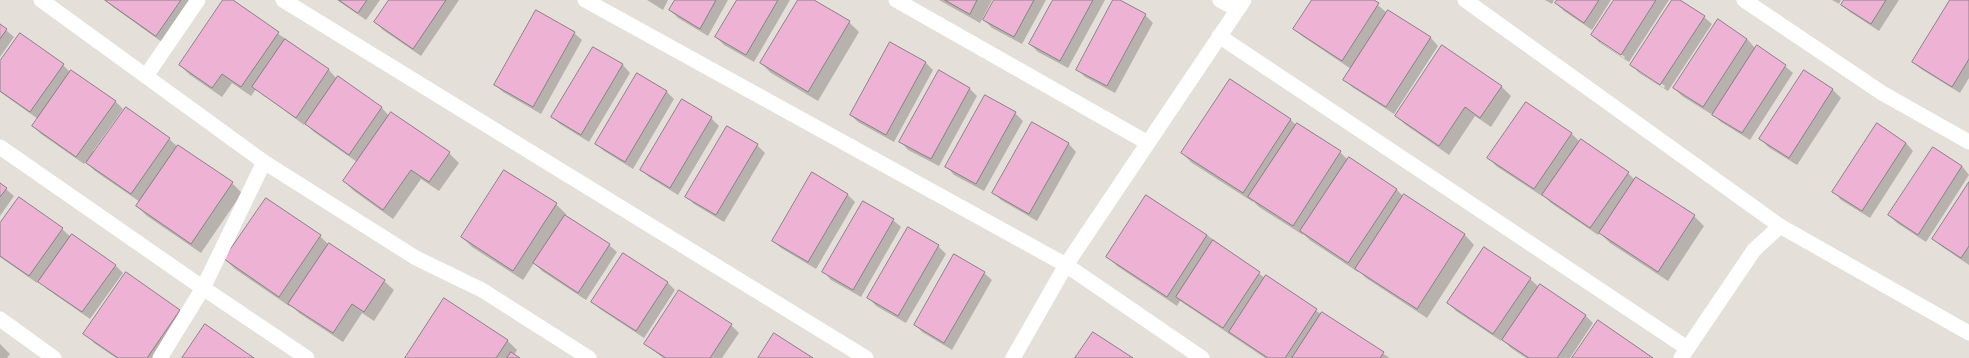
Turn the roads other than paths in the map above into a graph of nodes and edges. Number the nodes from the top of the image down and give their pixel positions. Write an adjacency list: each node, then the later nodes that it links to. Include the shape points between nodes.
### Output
1 (41, 0): 11 (lane)
2 (198, 0): 11 (lane)
3 (283, 0): 26 (lane)
4 (585, 0): 17 (lane)
5 (896, 0): 13 (lane)
6 (1220, 0): 9 (lane)
7 (1465, 0): 16 (lane)
8 (1744, 0): 12 (lane, via 1882,93)
9 (1240, 5): 10 (lane)
10 (1220, 36): 13 (lane); 21 (lane)
11 (146, 76): 15 (lane)
12 (1969, 142)
13 (1148, 143): 17 (lane)
14 (0, 147): 18 (lane)
15 (264, 162): 18 (lane); 25 (lane, via 416,258 482,290)
16 (1780, 226): 20 (lane); 21 (lane, via 1754,250)
17 (1066, 265): 27 (lane); 28 (lane)
18 (203, 288): 23 (lane); 24 (lane)
19 (0, 319): 22 (lane)
20 (1969, 333)
21 (1684, 353)
22 (54, 358)
23 (160, 358)
24 (307, 358)
25 (588, 358)
26 (866, 358)
27 (1013, 358)
28 (1202, 358)

